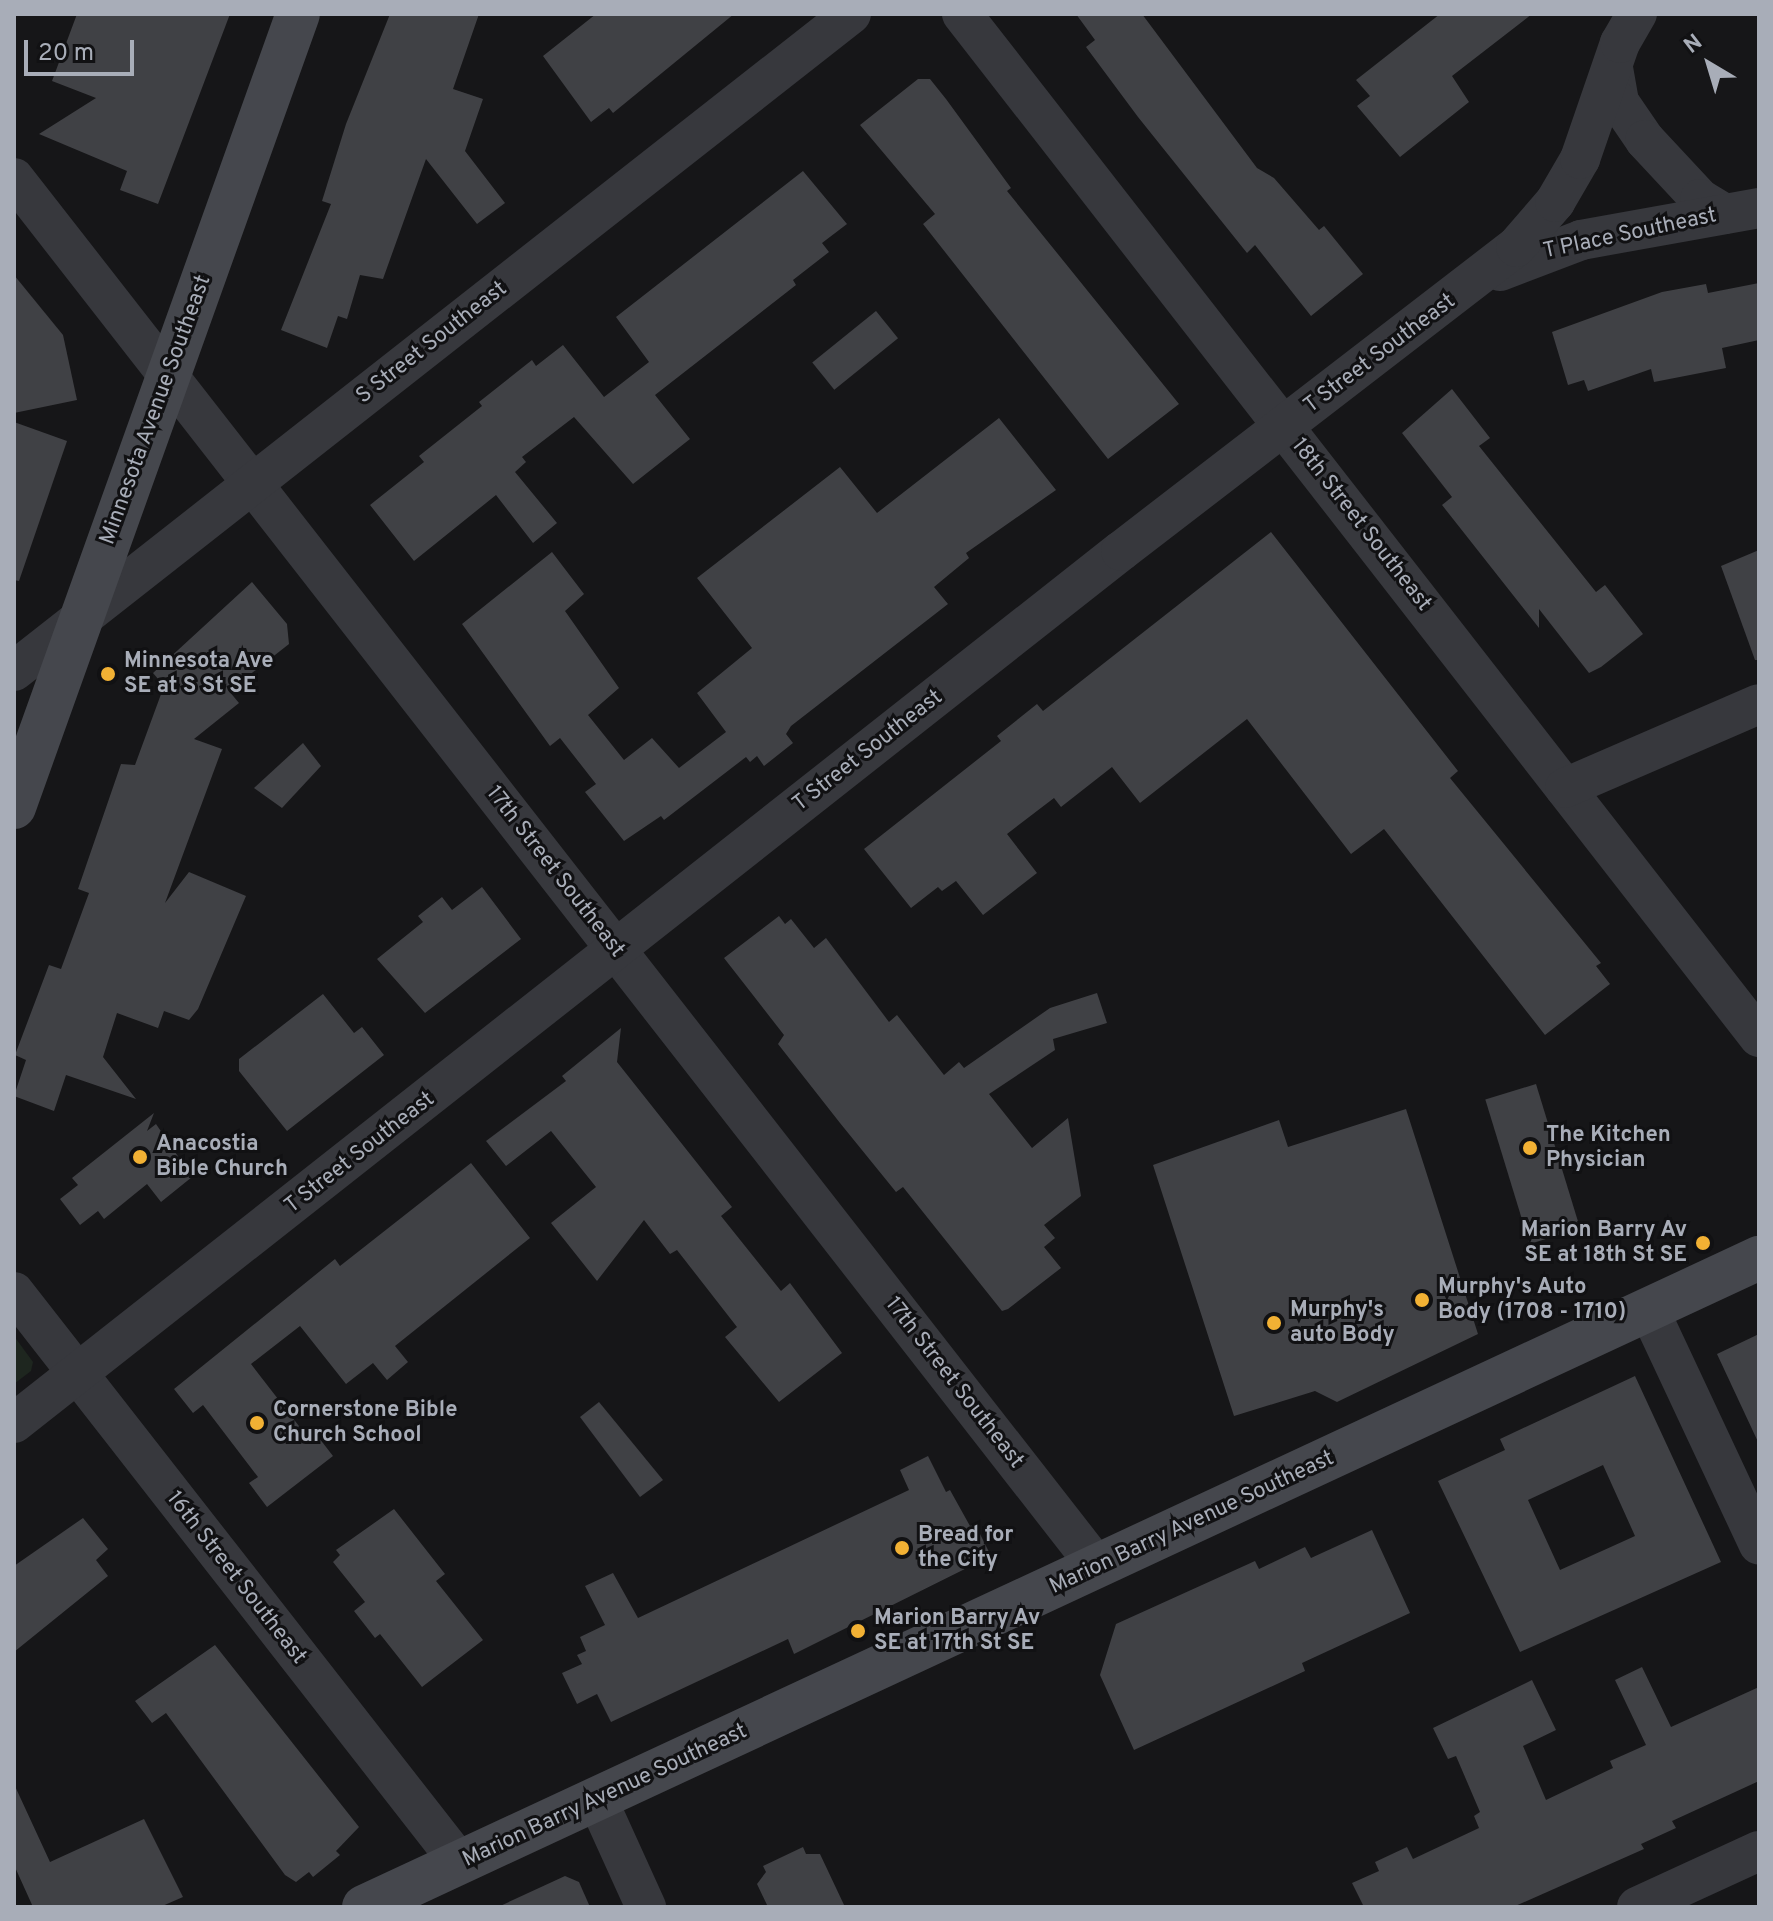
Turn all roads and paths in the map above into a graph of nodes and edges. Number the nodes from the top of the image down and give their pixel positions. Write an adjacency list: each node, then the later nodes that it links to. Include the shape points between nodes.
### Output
1 (298, 14): 9 (main road, Minnesota Avenue Southeast)
2 (851, 14): 11 (street, S Street Southeast)
3 (962, 14): 10 (street, 18th Street Southeast)
4 (1637, 14): 5 (street, T Street Southeast)
5 (1613, 68): 7 (street, via 1619,102 1645,140 1700,199); 8 (street, T Street Southeast, via 1580,159 1555,202 1516,247)
6 (17, 187): 9 (street, 17th Street Southeast)
7 (1742, 211): 8 (street, T Place Southeast, via 1581,240 1528,257)
8 (1461, 292): 10 (street, T Street Southeast)
9 (169, 376): 11 (street, 17th Street Southeast); 12 (main road, Minnesota Avenue Southeast)
10 (1284, 427): 15 (street, 18th Street Southeast); 17 (street, T Street Southeast)
11 (253, 484): 12 (street, S Street Southeast); 17 (street, 17th Street Southeast)
12 (80, 619): 13 (street, S Street Southeast); 16 (main road, Minnesota Avenue Southeast)
13 (14, 671)
14 (1759, 704): 15 (street)
15 (1565, 788): 18 (street, 18th Street Southeast)
16 (14, 807)
17 (617, 951): 22 (street, T Street Southeast); 25 (street, 17th Street Southeast)
18 (1759, 1037)
19 (1759, 1258): 21 (main road, Marion Barry Avenue Southeast)
20 (14, 1292): 22 (street, 16th Street Southeast)
21 (1649, 1310): 24 (street); 25 (main road, Marion Barry Avenue Southeast)
22 (77, 1373): 23 (street, T Street Southeast); 28 (street, 16th Street Southeast)
23 (14, 1423)
24 (1759, 1545)
25 (1097, 1566): 26 (main road, Marion Barry Avenue Southeast)
26 (597, 1799): 28 (main road, Marion Barry Avenue Southeast); 30 (street)
27 (1759, 1851): 31 (street)
28 (460, 1863): 29 (main road, Marion Barry Avenue Southeast)
29 (364, 1907)
30 (646, 1907)
31 (1637, 1907)

